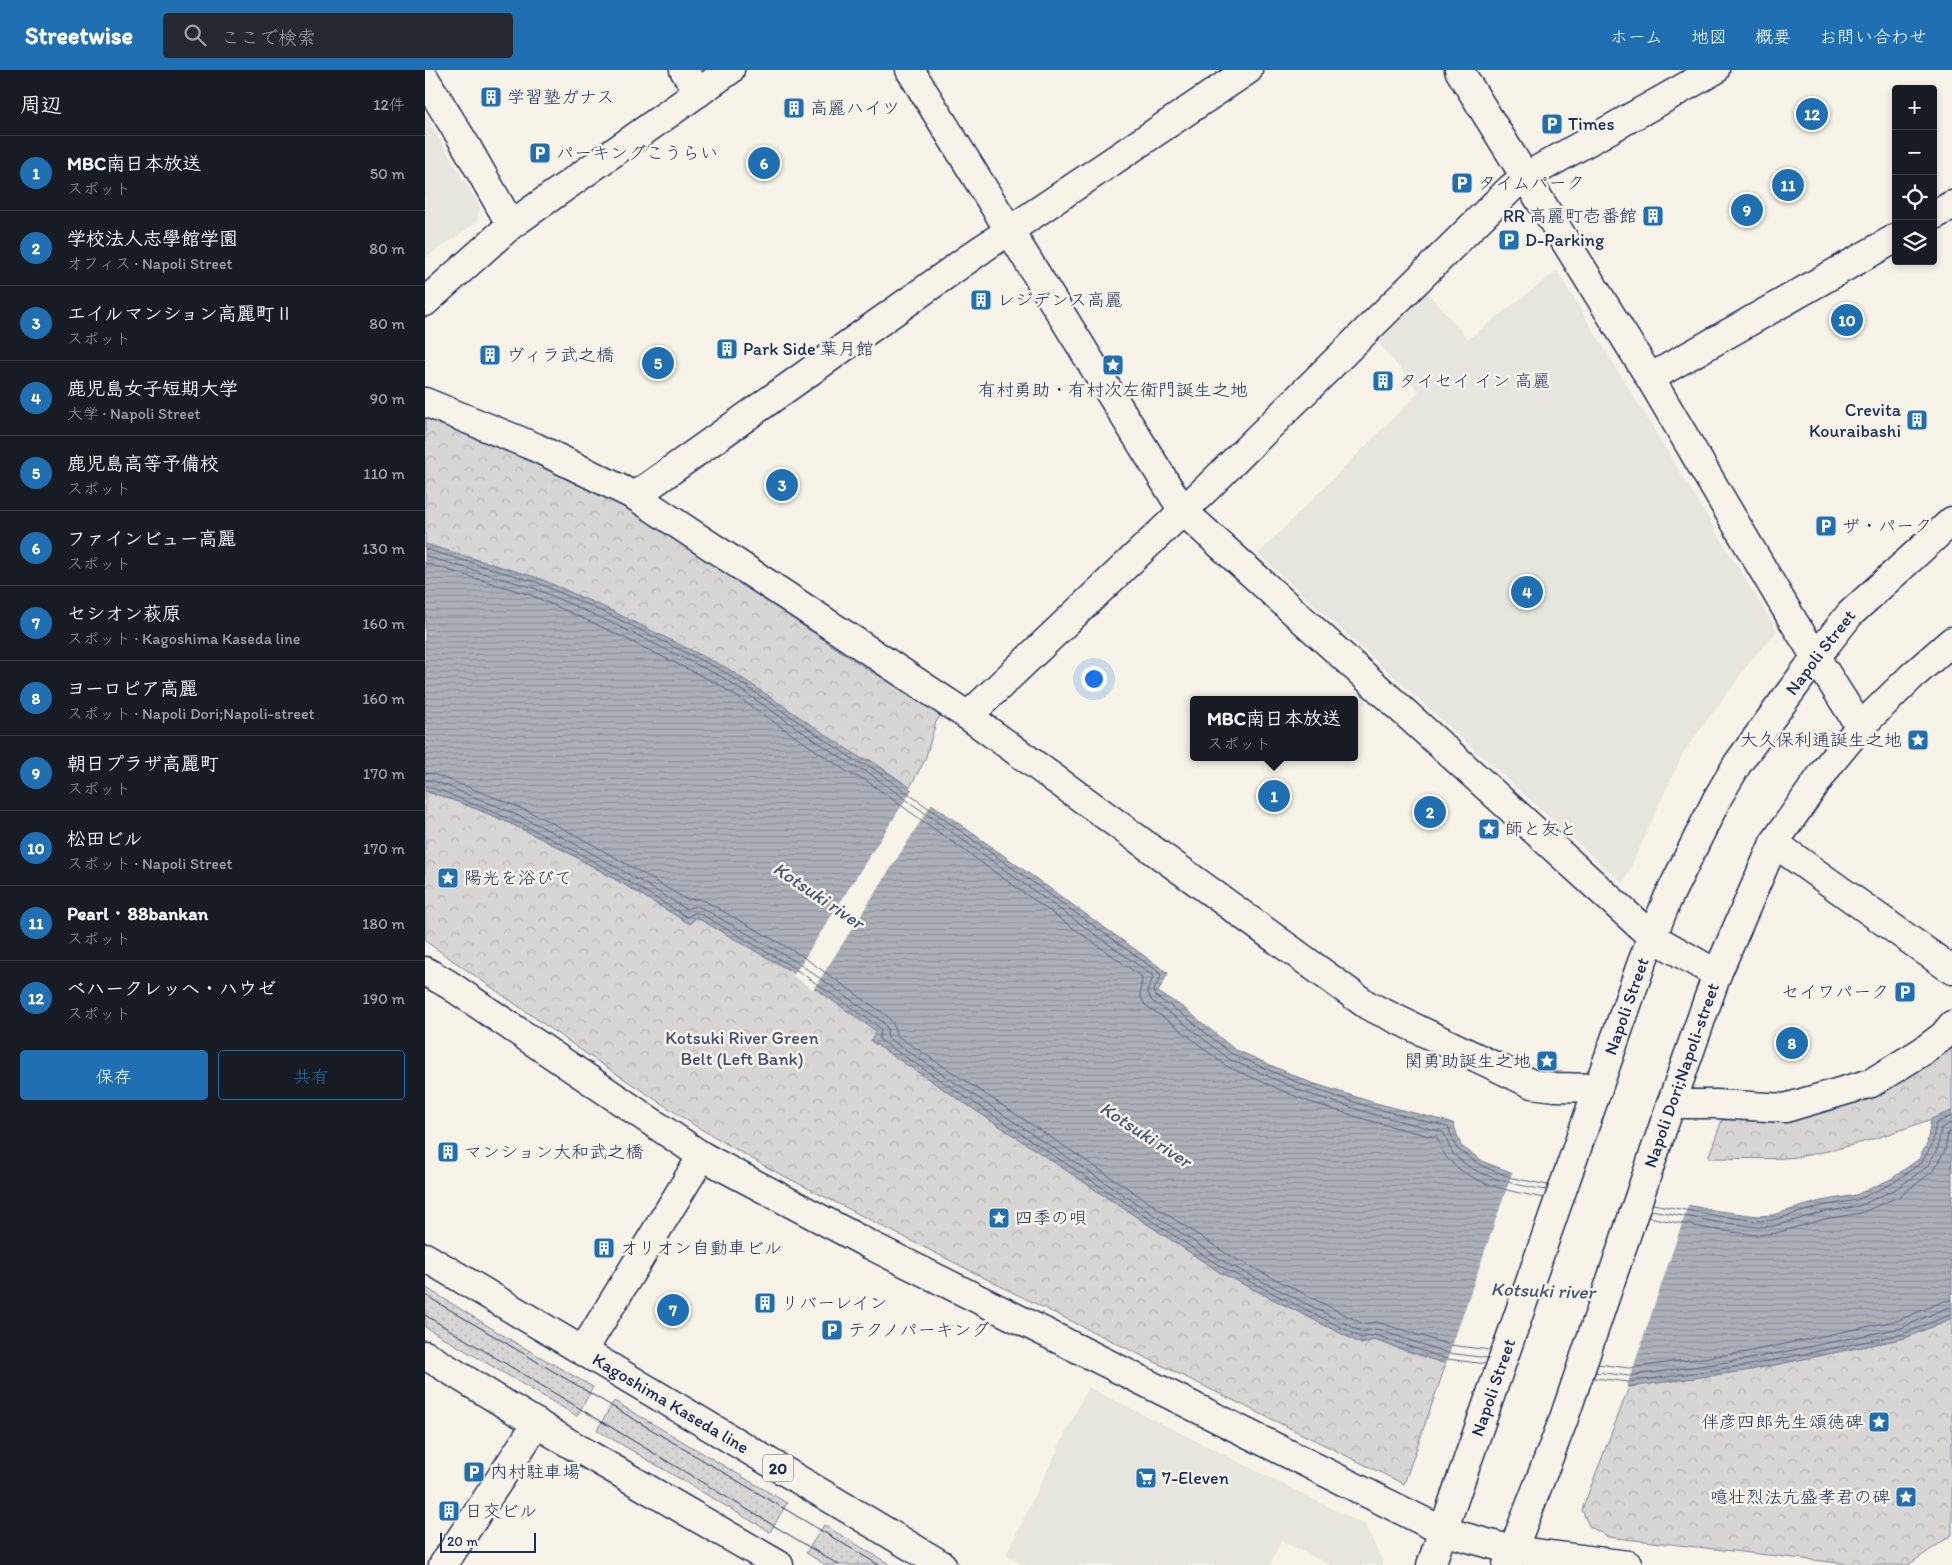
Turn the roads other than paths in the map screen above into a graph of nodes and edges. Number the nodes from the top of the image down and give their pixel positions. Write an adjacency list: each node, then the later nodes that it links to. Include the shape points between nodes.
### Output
1 (684, 70): 8 (street)
2 (730, 70): 8 (street)
3 (910, 70): 13 (street)
4 (1248, 70): 13 (street)
5 (1459, 70): 9 (street)
6 (1715, 70): 9 (street)
7 (425, 79): 12 (street)
8 (698, 93): 12 (street)
9 (1525, 177): 16 (street); 19 (street)
10 (1952, 206): 11 (street)
11 (1937, 214)
12 (511, 225): 15 (street)
13 (1009, 230): 18 (street); 19 (street)
14 (1892, 240): 16 (street)
15 (425, 302)
16 (1650, 378): 22 (street)
17 (425, 402): 18 (street, via 535,447)
18 (635, 496): 23 (street)
19 (1183, 511): 23 (street); 26 (street)
20 (1952, 521): 22 (street, Napoli Street, via 1850,614)
21 (1952, 641): 24 (street, Napoli Dori;Napoli-street)
22 (1816, 656): 24 (street); 26 (street, Napoli Street, via 1738,763 1718,797)
23 (968, 716): 31 (street, via 1367,1005 1532,1084 1555,1088)
24 (1860, 727): 25 (street, Napoli Dori;Napoli-street)
25 (1774, 843): 27 (street); 29 (street, Napoli Dori;Napoli-street)
26 (1652, 936): 29 (street); 31 (street, Napoli Street)
27 (1952, 970)
28 (425, 971): 33 (street)
29 (1717, 974): 32 (street, Napoli Dori;Napoli-street)
30 (1952, 1025): 32 (street, via 1923,1051 1871,1083 1785,1108)
31 (1598, 1088): 38 (street, Napoli Street)
32 (1671, 1104): 39 (street, Napoli Dori;Napoli-street, via 1563,1421)
33 (702, 1156): 35 (street); 38 (street, via 879,1250)
34 (425, 1257): 35 (street, Kagoshima Kaseda line / 20)
35 (583, 1350): 42 (street, Kagoshima Kaseda line / 20)
36 (425, 1355): 37 (street)
37 (537, 1423): 40 (street); 41 (street)
38 (1443, 1531): 39 (street); 43 (street, Napoli Street)
39 (1510, 1558): 44 (street)
40 (443, 1565)
41 (779, 1565)
42 (941, 1565)
43 (1431, 1565)
44 (1628, 1565)

